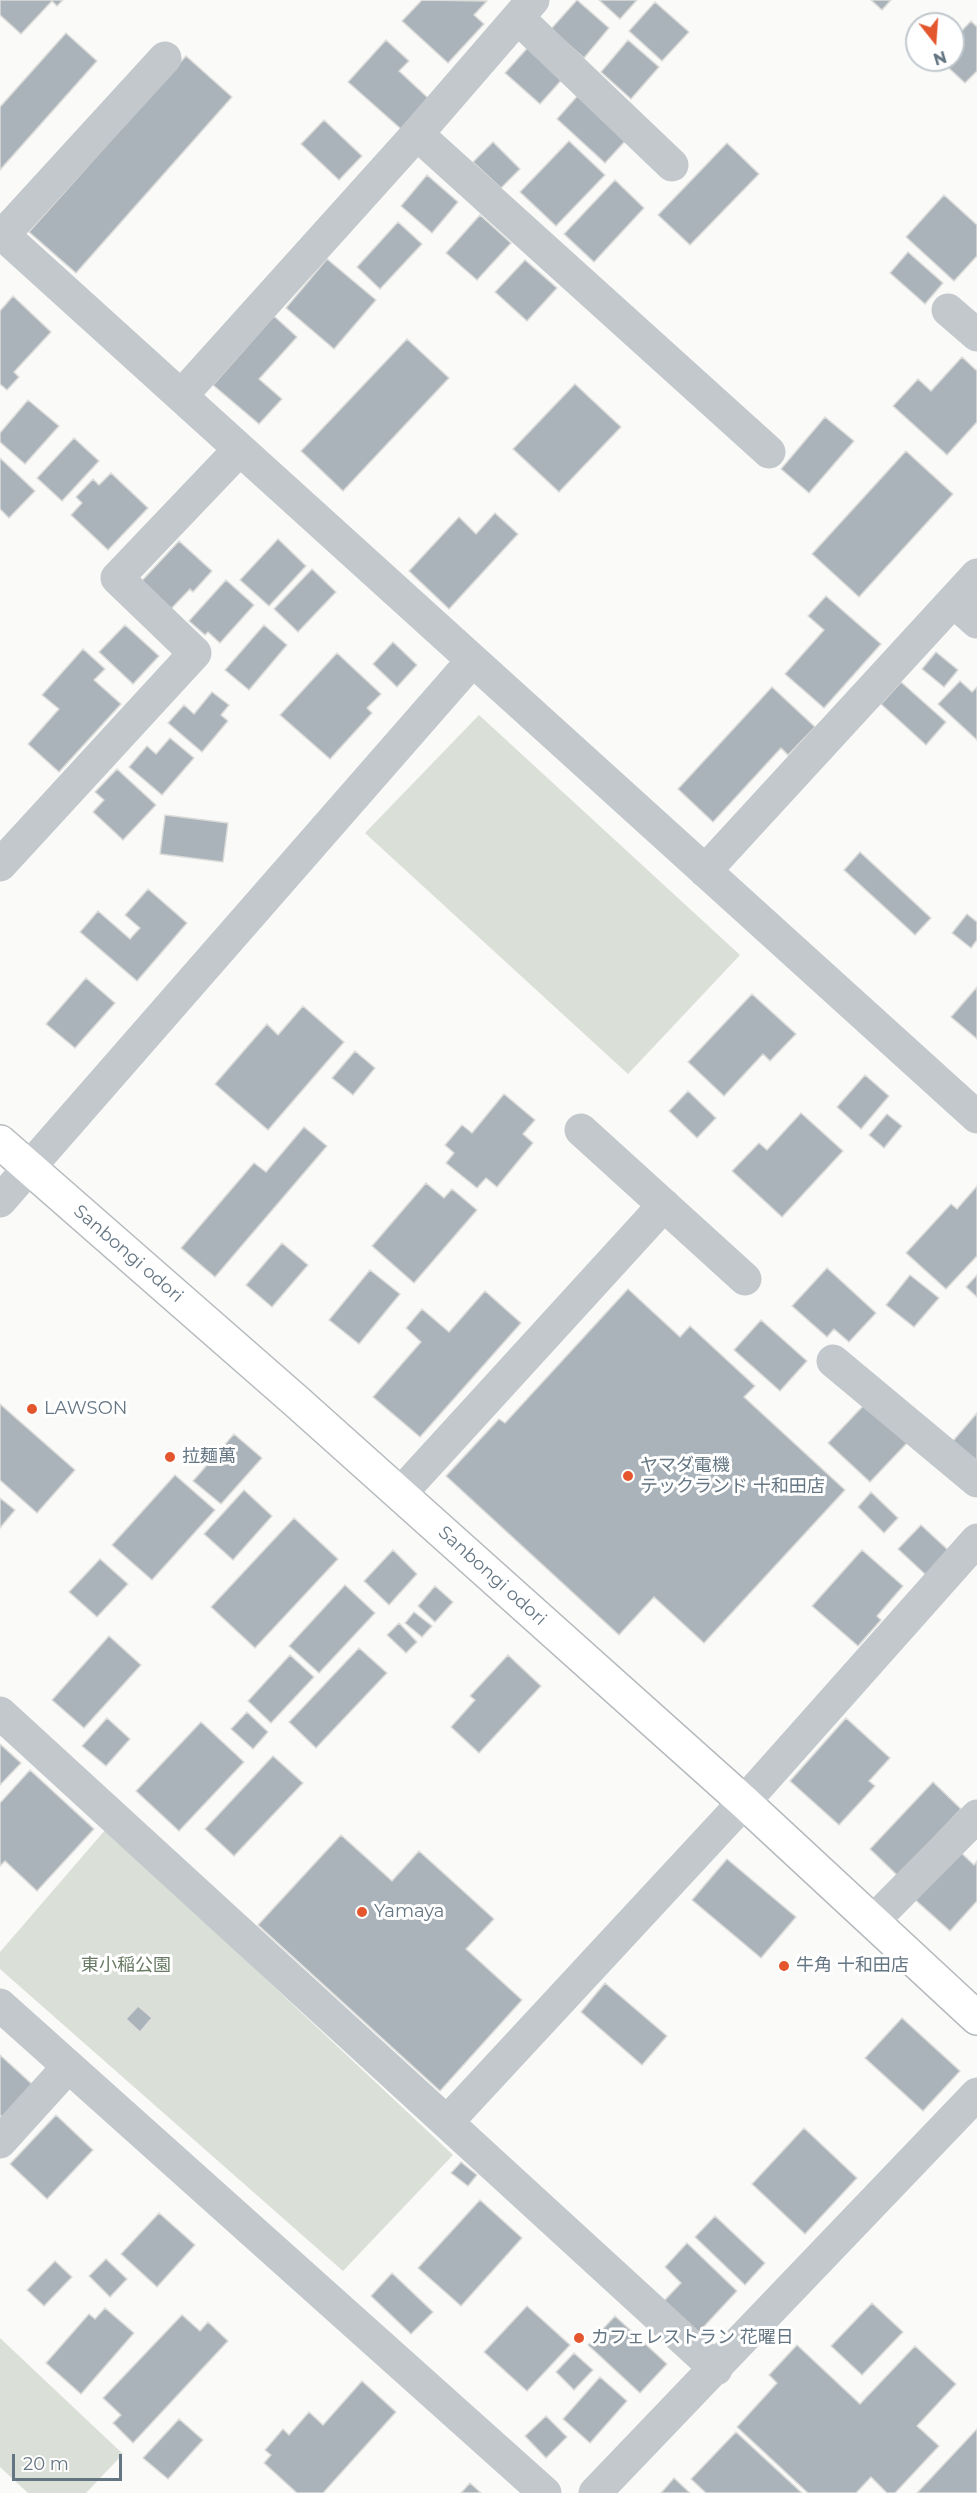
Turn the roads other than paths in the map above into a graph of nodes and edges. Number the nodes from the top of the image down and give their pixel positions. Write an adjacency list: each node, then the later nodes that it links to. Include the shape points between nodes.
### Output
1 (526, 6): 3 (street); 4 (street)
2 (165, 58): 5 (street)
3 (417, 134): 8 (street); 10 (street)
4 (672, 165)
5 (2, 234): 8 (street)
6 (948, 310): 7 (street)
7 (977, 335)
8 (182, 395): 9 (street)
9 (239, 450): 14 (street); 15 (street, via 117,578 195,653)
10 (769, 452)
11 (977, 575): 12 (street)
12 (953, 601): 13 (street); 16 (street)
13 (977, 622)
14 (472, 661): 16 (street); 20 (street)
15 (0, 865)
16 (705, 870): 17 (street)
17 (977, 1117)
18 (581, 1130): 22 (street)
19 (0, 1142): 20 (main road, Sanbongi odori)
20 (29, 1168): 21 (street); 26 (main road, Sanbongi odori)
21 (0, 1201)
22 (664, 1205): 23 (street); 26 (street)
23 (745, 1280)
24 (833, 1361): 25 (street)
25 (977, 1481)
26 (400, 1494): 29 (main road, Sanbongi odori)
27 (977, 1540): 29 (street)
28 (0, 1713): 36 (street)
29 (744, 1802): 31 (main road, Sanbongi odori); 36 (street)
30 (977, 1816): 31 (street)
31 (873, 1921): 33 (main road, Sanbongi odori)
32 (0, 2006): 34 (street)
33 (977, 2018)
34 (68, 2067): 37 (street); 39 (street)
35 (977, 2094): 38 (street)
36 (448, 2121): 38 (street)
37 (0, 2142)
38 (716, 2369): 40 (street)
39 (545, 2493)
40 (595, 2493)

